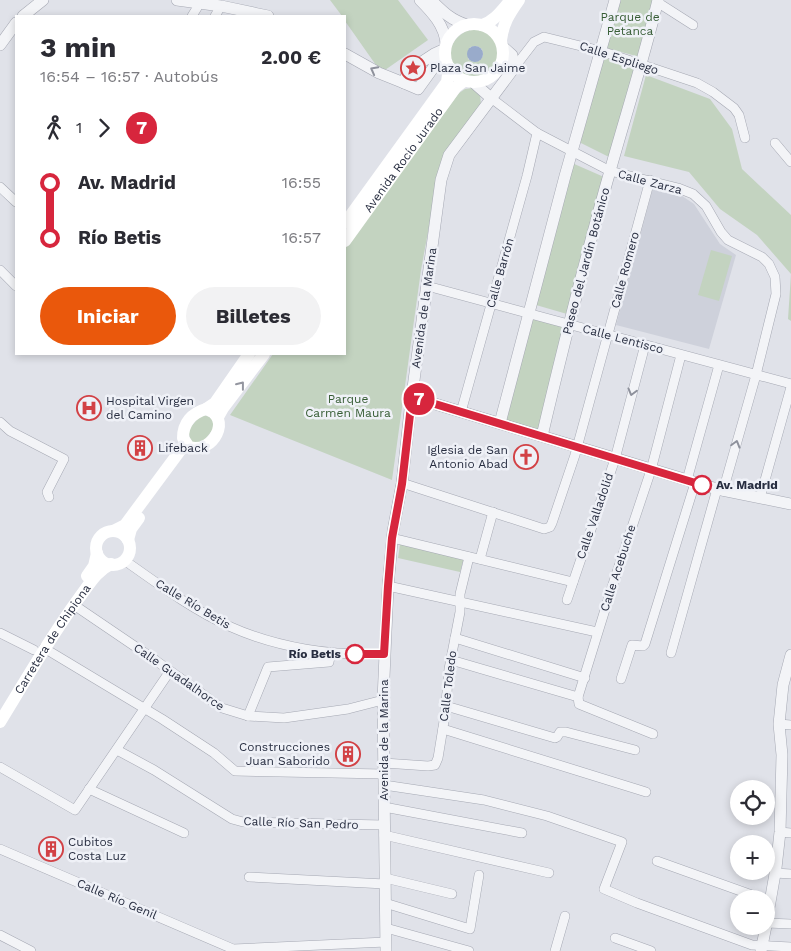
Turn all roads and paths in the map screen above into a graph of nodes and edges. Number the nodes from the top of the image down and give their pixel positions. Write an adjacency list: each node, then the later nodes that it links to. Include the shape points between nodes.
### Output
1 (43, 0): 12 (street)
2 (177, 0): 8 (street)
3 (420, 0): 23 (street, via 442,27)
4 (510, 0): 16 (main road, via 497,15)
5 (519, 0): 19 (main road, via 503,28)
6 (615, 0): 20 (street)
7 (658, 1): 17 (street); 25 (street, Paseo del Jardín Botánico)
8 (200, 3): 10 (street); 13 (street)
9 (438, 3): 15 (street, via 452,19)
10 (218, 11): 11 (street)
11 (252, 14)
12 (24, 15)
13 (193, 15)
14 (15, 24): 18 (street)
15 (467, 25): 16 (main road); 23 (main road, via 451,36)
16 (482, 25): 19 (main road, via 490,28)
17 (693, 25)
18 (0, 45)
19 (505, 47): 21 (street); 26 (street); 29 (main road, via 497,72 491,78)
20 (601, 51): 21 (street, Calle Espliego, via 544,37 534,42); 25 (street, Calle Espliego); 35 (street)
21 (526, 53): 26 (street, Calle Espliego)
22 (346, 55): 28 (street, one-way to 22, via 379,74)
23 (447, 56): 24 (street); 27 (street); 29 (main road, via 453,73); 41 (main road, Avenida Rocío Jurado, via 447,82)
24 (424, 61): 27 (street); 28 (street, via 408,71)
25 (642, 65): 33 (street, Calle Espliego, via 698,84 726,101 739,115); 37 (street, Paseo del Jardín Botánico)
26 (514, 68): 30 (street, Calle Espliego)
27 (432, 70): 28 (street, via 418,89)
28 (404, 83)
29 (473, 84): 30 (street); 31 (street, Calle Zarza); 42 (main road, Avenida Rocío Jurado, via 456,87)
30 (498, 89): 31 (street, Calle Espliego)
31 (491, 98): 32 (street, Calle Zarza); 45 (street, Avenida de la Marina, via 449,156 442,180)
32 (537, 133): 35 (street, Calle Zarza); 46 (street, Calle Barrón)
33 (745, 138)
34 (774, 143): 36 (street)
35 (573, 152): 37 (street, Calle Zarza); 47 (street)
36 (790, 160)
37 (610, 171): 38 (street, Calle Zarza); 48 (street, Paseo del Jardín Botánico)
38 (650, 180): 49 (street, Calle Romero); 55 (street, Calle Zarza, via 693,194 706,206 728,240 762,257 769,264 775,277 776,294)
39 (0, 187): 40 (street)
40 (15, 201)
41 (346, 222)
42 (346, 240)
43 (0, 270): 44 (street)
44 (15, 285)
45 (427, 286): 46 (street, Calle Lentisco); 57 (street, Avenida de la Marina)
46 (491, 303): 47 (street, Calle Lentisco); 59 (street, Calle Barrón)
47 (530, 314): 48 (street, Calle Lentisco); 62 (street)
48 (569, 324): 49 (street, Calle Lentisco); 63 (street, Paseo del Jardín Botánico)
49 (607, 334): 50 (street, Calle Lentisco); 65 (street, Calle Romero)
50 (645, 345): 51 (street, Calle Lentisco); 66 (street, Calle Valladolid, one-way to 66)
51 (681, 354): 54 (street, Calle Lentisco); 67 (street, Calle Acebuche)
52 (249, 355): 58 (main road)
53 (263, 355): 60 (main road, one-way to 53)
54 (719, 365): 55 (street, Calle Lentisco); 68 (street)
55 (756, 375): 56 (street, Calle Lentisco); 70 (street, Calle Zarza, one-way to 55)
56 (791, 386): 72 (street)
57 (412, 397): 59 (street); 69 (street, Avenida de la Marina)
58 (206, 409): 60 (main road); 64 (main road, via 194,414 184,427 183,438)
59 (461, 412): 62 (street)
60 (218, 417): 64 (main road, via 219,426 209,444 200,449)
61 (0, 422): 71 (street, via 64,459 47,492)
62 (500, 423): 63 (street)
63 (542, 436): 65 (street)
64 (189, 446): 75 (main road, via 125,525); 77 (main road, via 131,528)
65 (577, 447): 66 (street); 74 (street, Calle Romero, via 550,527 544,529)
66 (615, 459): 67 (street); 83 (street, Calle Valladolid)
67 (651, 470): 68 (street); 88 (street, Calle Acebuche)
68 (691, 482): 70 (street); 99 (street, via 645,644 632,645)
69 (402, 484): 74 (street); 76 (street, Avenida de la Marina)
70 (720, 490): 72 (street); 93 (street, Calle Zarza)
71 (48, 497)
72 (760, 498): 73 (street)
73 (791, 504)
74 (493, 512): 81 (street)
75 (113, 531): 77 (main road, via 122,533); 78 (main road, via 105,532 99,538)
76 (392, 538): 79 (street); 84 (street, Avenida de la Marina)
77 (128, 540): 80 (main road, via 129,553)
78 (97, 553): 82 (main road, via 102,561); 91 (main road, Carretera de Chipiona, via 94,566)
79 (469, 557): 81 (street); 86 (street, Calle Toledo)
80 (124, 560): 82 (main road); 92 (street, Calle Río Betis, via 195,608 232,627 278,643)
81 (480, 560): 83 (street)
82 (110, 564): 87 (main road, Carretera de Chipiona, via 101,569)
83 (573, 582): 85 (street, Calle Valladolid)
84 (388, 586): 86 (street); 94 (street, Avenida de la Marina)
85 (567, 600)
86 (460, 601): 88 (street); 90 (street, Calle Toledo)
87 (74, 605): 91 (main road, Carretera de Chipiona); 97 (street, Calle Guadalhorce)
88 (597, 632): 98 (street, Calle Acebuche)
89 (0, 633): 91 (street)
90 (455, 638): 96 (street, Calle Toledo); 98 (street)
91 (39, 649): 104 (main road, Carretera de Chipiona); 105 (street); 107 (main road, Carretera de Chipiona)
92 (331, 652): 94 (street, Calle Río Betis); 106 (street, via 329,662 268,667)
93 (672, 653)
94 (384, 654): 102 (street, Avenida de la Marina)
95 (791, 655): 100 (street)
96 (451, 660): 101 (street); 103 (street, Calle Toledo)
97 (170, 671): 105 (street); 106 (street, Calle Guadalhorce, via 222,708)
98 (585, 678): 101 (street, Calle Acebuche)
99 (621, 679)
100 (787, 686): 108 (street)
101 (578, 697): 110 (street, via 579,704)
102 (383, 700): 106 (street, Calle Guadalhorce, via 307,716); 115 (street, Avenida de la Marina)
103 (446, 706): 109 (street, Calle Toledo); 112 (street, via 555,738 560,732 566,732)
104 (0, 707)
105 (145, 708): 111 (street); 115 (street, via 214,753 235,771)
106 (248, 716)
107 (0, 722)
108 (785, 724): 113 (street)
109 (443, 729): 115 (street, Calle Toledo, via 435,765); 117 (street)
110 (653, 734)
111 (117, 750): 116 (street); 119 (street, Calle Río San Pedro, via 232,819)
112 (636, 750)
113 (786, 755): 120 (street)
114 (0, 766): 116 (street, via 75,810)
115 (384, 774): 118 (street, Avenida de la Marina); 143 (street, via 547,816 622,842 604,889)
116 (89, 789): 121 (street)
117 (646, 792)
118 (384, 807): 119 (street, Avenida de la Marina); 122 (street)
119 (384, 830): 125 (street, Calle Río San Pedro); 130 (street, Avenida de la Marina)
120 (786, 832): 126 (street)
121 (184, 833)
122 (522, 833)
123 (0, 849): 141 (street, Calle Río Genil, via 233,949)
124 (657, 861): 131 (street)
125 (549, 873)
126 (775, 873): 127 (street)
127 (791, 874)
128 (479, 875): 133 (street, via 470,929)
129 (249, 877): 130 (street)
130 (385, 881): 132 (street); 133 (street, Avenida de la Marina)
131 (738, 890)
132 (452, 894)
133 (385, 903): 137 (street, Avenida de la Marina)
134 (564, 916): 146 (street)
135 (791, 924): 136 (street)
136 (775, 925)
137 (386, 928): 141 (street, Avenida de la Marina); 145 (street)
138 (0, 934): 144 (street)
139 (764, 935): 143 (street)
140 (615, 938): 147 (street)
141 (386, 946)
142 (791, 947): 143 (street)
143 (762, 948)
144 (31, 951)
145 (469, 951)
146 (555, 951)
147 (651, 951)

